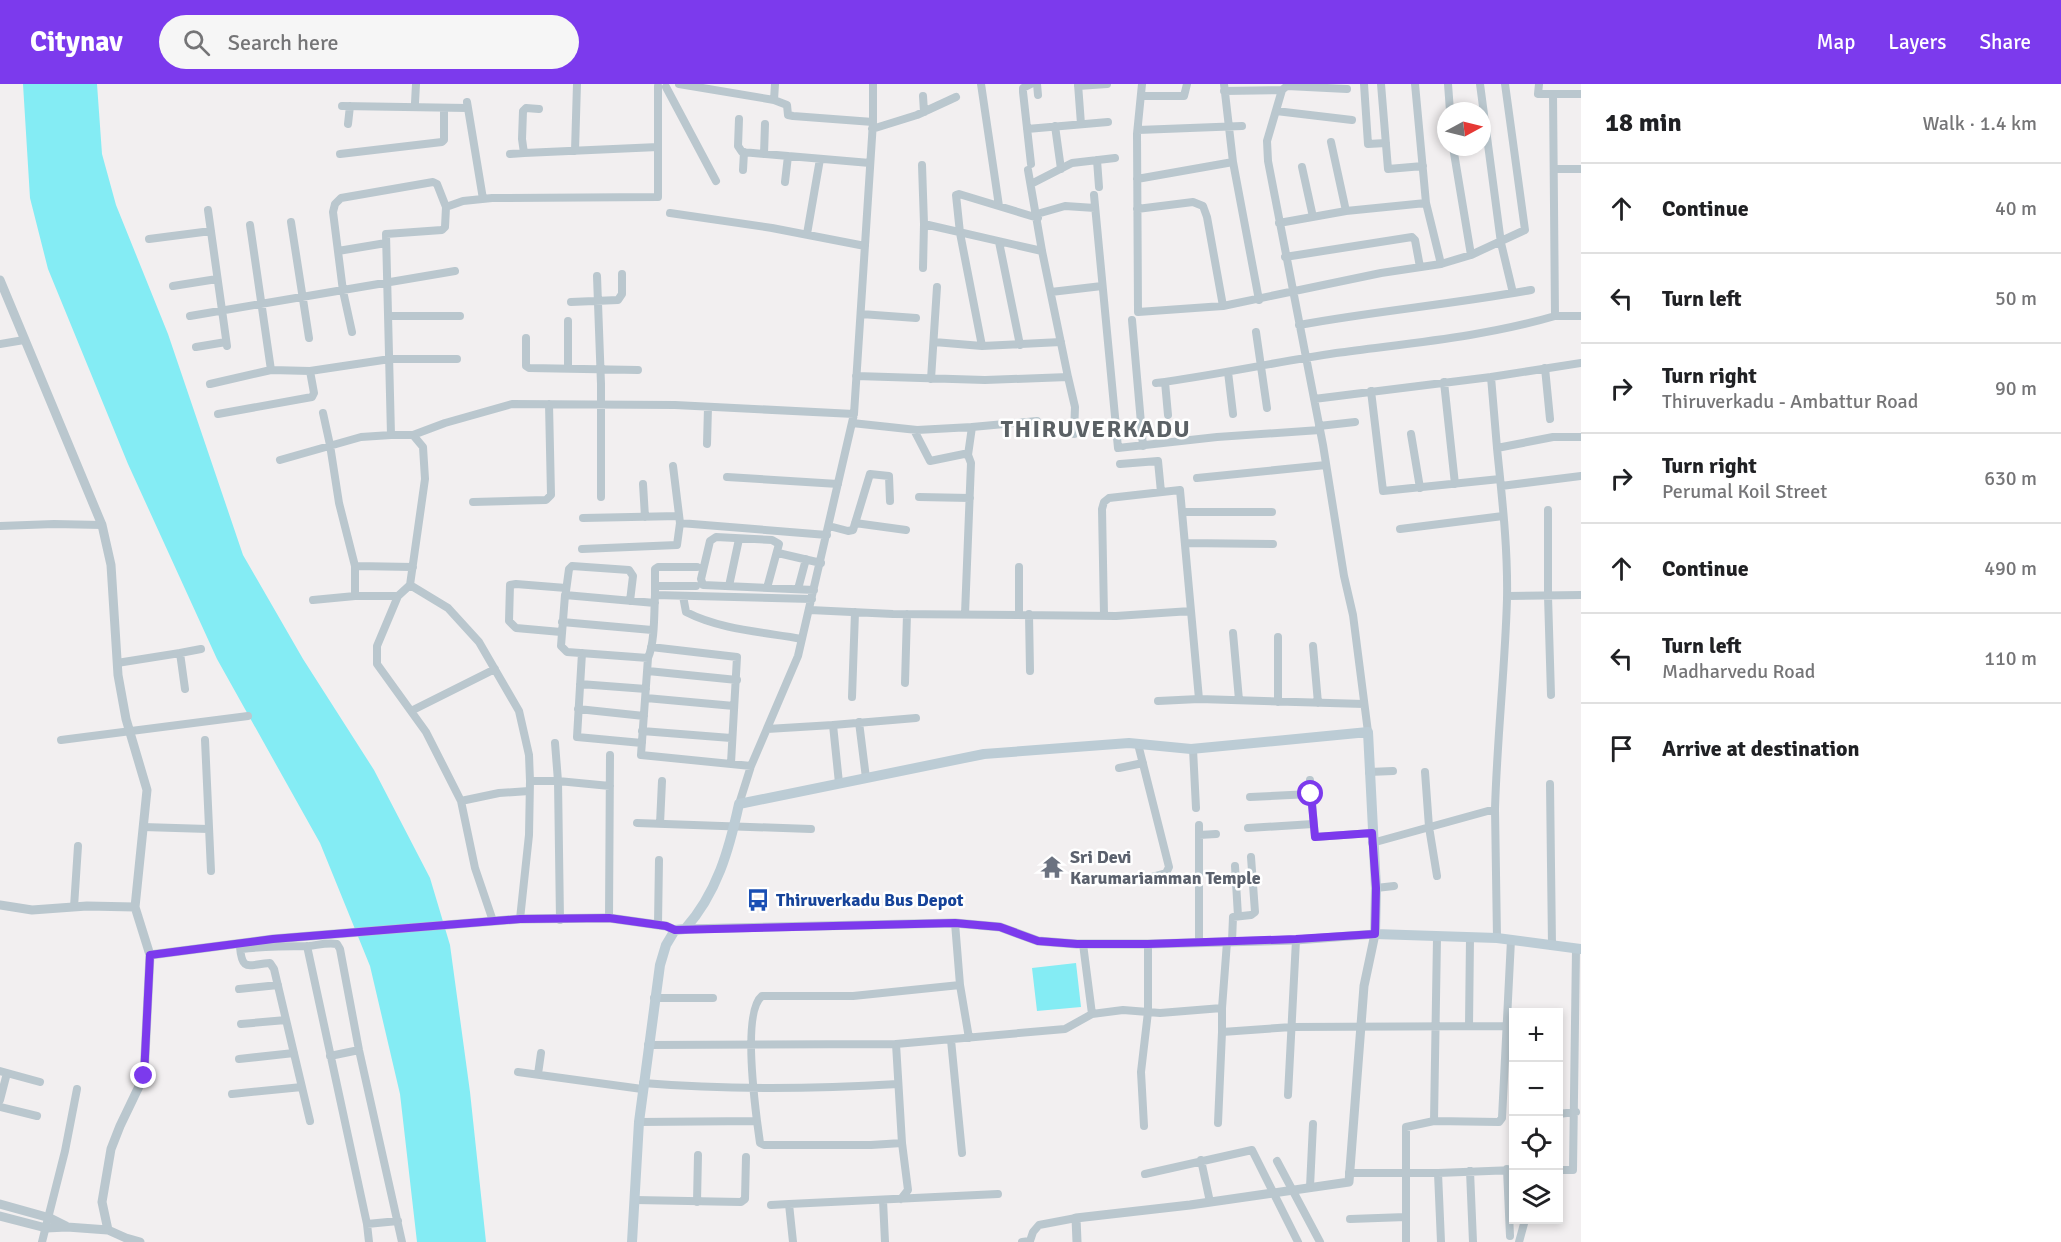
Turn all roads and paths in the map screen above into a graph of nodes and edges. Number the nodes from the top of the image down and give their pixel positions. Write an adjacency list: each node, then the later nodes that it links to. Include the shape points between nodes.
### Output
1 (416, 84): 37 (street)
2 (577, 84): 57 (street)
3 (648, 84): 23 (street)
4 (679, 84): 24 (street)
5 (741, 84): 28 (street)
6 (775, 84): 35 (street)
7 (873, 84): 48 (street)
8 (981, 84): 85 (street)
9 (1030, 84): 52 (street, via 1023,88)
10 (1036, 84): 31 (street)
11 (1107, 84): 22 (street)
12 (1142, 84): 33 (street)
13 (1187, 84): 33 (street, via 1184,96)
14 (1364, 84): 55 (street, via 1368,144)
15 (1382, 84): 55 (street)
16 (1415, 84): 71 (street)
17 (1448, 84): 36 (street)
18 (1480, 84): 104 (street)
19 (1505, 84): 104 (street, via 1525,230)
20 (1539, 84): 29 (street, via 1539,94)
21 (1573, 84): 30 (street)
22 (1078, 85): 47 (street)
23 (663, 86): 56 (street); 78 (street)
24 (705, 86): 28 (street)
25 (1224, 87): 27 (street); 51 (street)
26 (1347, 89): 27 (street, via 1287,86)
27 (1282, 90): 40 (street)
28 (740, 94): 35 (street)
29 (1553, 94): 30 (street); 74 (street)
30 (1577, 94)
31 (1038, 95)
32 (923, 96): 41 (street)
33 (1141, 96): 53 (street)
34 (956, 97): 41 (street)
35 (774, 100): 48 (street, via 787,105 788,115)
36 (1449, 102)
37 (415, 103)
38 (444, 108): 45 (street, via 346,106); 60 (street, via 442,142); 83 (street, via 467,105)
39 (539, 108): 59 (street, via 523,111)
40 (1276, 111): 43 (street); 95 (street, via 1267,141)
41 (924, 112): 48 (street)
42 (739, 118): 58 (street, via 738,146)
43 (1352, 120)
44 (1108, 122): 47 (street)
45 (348, 124)
46 (765, 124): 62 (street)
47 (1081, 124): 49 (street)
48 (873, 125): 69 (street)
49 (1055, 126): 52 (street); 73 (street)
50 (1242, 126): 51 (street)
51 (1228, 127): 53 (street); 68 (street)
52 (1027, 129): 80 (street)
53 (1138, 130): 77 (street)
54 (1331, 142): 90 (street)
55 (1386, 143): 71 (street, via 1388,169)
56 (658, 147): 57 (street); 83 (street, via 658,197)
57 (575, 152): 59 (street)
58 (744, 152): 62 (street); 76 (street)
59 (524, 153): 61 (street)
60 (340, 154)
61 (510, 154)
62 (764, 154): 63 (street)
63 (788, 156): 66 (street); 79 (street)
64 (1454, 156): 108 (street)
65 (1115, 158): 67 (street)
66 (820, 159): 69 (street); 100 (street)
67 (1097, 160): 73 (street, via 1072,163); 81 (street)
68 (1233, 162): 77 (street); 128 (street)
69 (870, 163): 105 (street)
70 (922, 165): 96 (street)
71 (1423, 166): 84 (street)
72 (1302, 167): 93 (street)
73 (1061, 169): 80 (street)
74 (1554, 169): 75 (street); 138 (street)
75 (1581, 169)
76 (743, 170)
77 (1137, 179): 88 (street)
78 (716, 181)
79 (785, 182)
80 (1031, 184): 92 (street)
81 (1099, 187)
82 (1094, 195): 87 (street)
83 (483, 199): 86 (street)
84 (1426, 203): 90 (street); 110 (street)
85 (999, 206): 92 (street); 99 (street, via 957,194)
86 (446, 207): 103 (street, via 445,229 386,234); 106 (street, via 433,182 341,198 333,212)
87 (1095, 208): 92 (street, via 1065,206); 120 (street)
88 (1137, 209): 132 (street, via 1193,202 1203,206); 132 (street, via 1138,312)
89 (208, 210): 98 (street)
90 (1346, 211): 93 (street)
91 (670, 213): 100 (street)
92 (1037, 216): 107 (street)
93 (1314, 217): 95 (street)
94 (291, 222): 127 (street)
95 (1279, 223): 109 (street)
96 (924, 224): 99 (street); 112 (street)
97 (250, 225): 131 (street)
98 (211, 231): 101 (street); 116 (street)
99 (960, 232): 102 (street); 153 (street)
100 (807, 234): 105 (street)
101 (149, 239)
102 (999, 242): 107 (street); 152 (street)
103 (386, 243): 106 (street); 118 (street)
104 (1501, 243): 108 (street); 126 (street)
105 (865, 246): 134 (street)
106 (338, 251): 123 (street)
107 (1042, 251): 125 (street)
108 (1471, 255): 110 (street)
109 (1285, 257): 111 (street, via 1412,237); 124 (street)
110 (1441, 264): 111 (street)
111 (1420, 267): 124 (street)
112 (923, 268)
113 (455, 271): 118 (street)
114 (622, 274): 129 (street, via 621,298)
115 (597, 276): 129 (street)
116 (217, 279): 119 (street); 133 (street)
117 (0, 280): 148 (street)
118 (387, 282): 123 (street); 136 (street)
119 (173, 286)
120 (1102, 286): 125 (street); 199 (street, via 1117,447)
121 (937, 288): 149 (street)
122 (1531, 290): 126 (street)
123 (343, 291): 127 (street); 144 (street)
124 (1292, 291): 128 (street); 143 (street)
125 (1051, 292): 150 (street)
126 (1513, 293): 143 (street)
127 (302, 297): 131 (street); 146 (street)
128 (1259, 300): 132 (street)
129 (598, 301): 130 (street); 161 (street)
130 (571, 302)
131 (260, 304): 133 (street); 163 (street)
132 (1223, 306)
133 (221, 310): 135 (street); 154 (street, via 227,344)
134 (861, 314): 140 (street); 167 (street)
135 (190, 315)
136 (388, 316): 137 (street); 156 (street)
137 (460, 316)
138 (1555, 316): 139 (street); 155 (street, via 1520,327)
139 (1581, 316)
140 (916, 318)
141 (1132, 320): 199 (street)
142 (568, 321): 160 (street)
143 (1299, 325): 155 (street)
144 (352, 332)
145 (1256, 332): 159 (street)
146 (309, 339)
147 (526, 339): 160 (street, via 527,368)
148 (24, 340): 151 (street); 229 (street)
149 (934, 342): 153 (street); 170 (street)
150 (1061, 342): 152 (street); 168 (street)
151 (0, 344)
152 (1020, 345): 153 (street)
153 (982, 346)
154 (196, 347)
155 (1306, 358): 159 (street); 176 (street)
156 (390, 359): 157 (street); 165 (street); 195 (street)
157 (457, 359)
158 (1581, 363): 162 (street)
159 (1261, 366): 166 (street); 180 (street)
160 (568, 368): 161 (street)
161 (600, 368): 164 (street); 178 (street)
162 (1545, 369): 169 (street); 186 (street)
163 (271, 370): 165 (street); 174 (street)
164 (638, 370)
165 (310, 371): 182 (street, via 312,397)
166 (1228, 372): 171 (street); 184 (street)
167 (856, 376): 170 (street); 183 (street)
168 (1068, 377): 170 (street); 193 (street, via 1075,406)
169 (1491, 377): 172 (street); 201 (street)
170 (932, 379)
171 (1165, 382): 173 (street); 185 (street)
172 (1444, 382): 175 (street); 213 (street)
173 (1156, 383)
174 (210, 384)
175 (1371, 391): 176 (street); 214 (street, via 1383,491)
176 (1314, 399): 191 (street)
177 (549, 404): 178 (street); 196 (street, via 512,404); 220 (street, via 549,498)
178 (601, 404): 179 (street); 217 (street)
179 (708, 407): 183 (street); 198 (street)
180 (1267, 408)
181 (323, 413): 200 (street)
182 (218, 414)
183 (854, 414): 189 (street)
184 (1233, 414)
185 (1168, 415)
186 (1551, 419)
187 (1037, 421): 190 (street)
188 (1355, 422): 191 (street)
189 (852, 423): 192 (street); 212 (street)
190 (972, 427): 192 (street); 202 (street)
191 (1319, 428): 199 (street); 205 (street)
192 (914, 430): 202 (street, via 930,461)
193 (1074, 434)
194 (1411, 434): 214 (street)
195 (390, 435): 196 (street); 200 (street, via 362,437)
196 (413, 435): 243 (street, via 423,447 425,479)
197 (1581, 437): 201 (street, via 1553,437)
198 (707, 444)
199 (1143, 446)
200 (330, 447): 203 (street); 242 (street)
201 (1497, 448): 210 (street)
202 (968, 455): 218 (street, via 972,467)
203 (280, 460)
204 (1120, 465): 215 (street, via 1158,461)
205 (1326, 465): 209 (street); 300 (street, via 1353,615)
206 (673, 466): 227 (street)
207 (727, 477): 212 (street)
208 (1581, 477): 210 (street)
209 (1197, 478)
210 (1501, 483): 213 (street); 224 (street)
211 (643, 484): 225 (street)
212 (838, 484): 231 (street)
213 (1455, 484): 214 (street)
214 (1420, 488)
215 (1161, 492): 222 (street, via 1180,490); 271 (street, via 1108,498 1104,502)
216 (919, 496): 218 (street)
217 (601, 497)
218 (970, 498): 268 (street)
219 (890, 501): 228 (street, via 889,476 869,474)
220 (473, 502)
221 (1548, 510): 259 (street)
222 (1182, 512): 223 (street); 236 (street)
223 (1272, 512)
224 (1503, 516): 232 (street); 258 (street)
225 (645, 517): 226 (street); 227 (street)
226 (583, 518)
227 (679, 520): 234 (street); 238 (street, via 679,541 674,546)
228 (855, 523): 231 (street, via 850,531); 233 (street)
229 (102, 525): 230 (street); 284 (street, via 111,565)
230 (0, 526)
231 (829, 526): 234 (street)
232 (1401, 529)
233 (906, 530)
234 (827, 535): 241 (street)
235 (739, 539): 239 (street, via 776,542); 249 (street); 249 (street, via 716,537 710,541 701,579 703,585)
236 (1185, 543): 237 (street); 265 (street)
237 (1273, 544)
238 (582, 549)
239 (778, 553): 240 (street); 250 (street)
240 (806, 559): 241 (street); 251 (street)
241 (820, 562): 252 (street)
242 (355, 566): 243 (street); 255 (street)
243 (413, 567): 246 (street)
244 (697, 567): 247 (street, via 655,568)
245 (1019, 567): 269 (street)
246 (411, 585): 256 (street); 285 (street, via 448,608 480,642)
247 (655, 586): 248 (street); 260 (street)
248 (696, 586)
249 (729, 586): 250 (street)
250 (767, 588): 251 (street)
251 (798, 589): 252 (street)
252 (814, 590): 261 (street)
253 (566, 592): 263 (street); 263 (street, via 572,566 629,570 633,576); 272 (street); 274 (street, via 516,584 510,585 509,591 510,624 516,628)
254 (1581, 595): 259 (street)
255 (355, 596): 256 (street); 262 (street)
256 (398, 596): 303 (street, via 377,646 377,664)
257 (683, 596): 260 (street); 261 (street); 277 (street, via 686,612 696,617)
258 (1507, 596): 259 (street); 342 (street)
259 (1548, 596): 293 (street)
260 (655, 599): 263 (street); 273 (street)
261 (812, 599): 264 (street)
262 (312, 600)
263 (630, 601)
264 (810, 610): 266 (street); 277 (street)
265 (1191, 611): 271 (street); 295 (street)
266 (855, 612): 267 (street); 294 (street)
267 (907, 614): 268 (street); 289 (street)
268 (965, 614): 269 (street)
269 (1019, 614): 270 (street)
270 (1029, 614): 271 (street); 287 (street)
271 (1104, 615)
272 (562, 622): 273 (street); 274 (street)
273 (652, 630): 279 (street)
274 (561, 632): 282 (street, via 564,650)
275 (1233, 633): 296 (street)
276 (1278, 637): 298 (street)
277 (802, 639): 309 (street)
278 (1313, 646): 299 (street)
279 (651, 647): 283 (street); 288 (street, via 738,657)
280 (201, 649): 281 (street)
281 (180, 653): 284 (street); 291 (street)
282 (582, 653): 283 (street); 290 (street)
283 (648, 658): 286 (street)
284 (117, 663): 310 (street)
285 (495, 669): 303 (street); 330 (street, via 519,711 529,755)
286 (648, 671): 288 (street); 292 (street)
287 (1030, 671)
288 (737, 680): 301 (street)
289 (905, 683)
290 (580, 684): 292 (street); 302 (street)
291 (185, 689)
292 (646, 693): 301 (street); 305 (street)
293 (1551, 695)
294 (852, 697)
295 (1199, 699): 296 (street); 297 (street)
296 (1239, 700): 298 (street)
297 (1158, 701)
298 (1278, 702): 299 (street)
299 (1318, 703): 300 (street)
300 (1364, 704): 312 (street)
301 (734, 706): 313 (street)
302 (578, 709): 305 (street); 317 (street, via 577,737)
303 (411, 711): 339 (street)
304 (248, 716): 310 (street)
305 (644, 716): 311 (street)
306 (916, 718): 307 (street)
307 (859, 722): 308 (street); 328 (street)
308 (833, 725): 309 (street); 333 (street)
309 (767, 729): 323 (street)
310 (129, 730): 314 (street); 348 (street, via 147,790)
311 (642, 731): 313 (street); 317 (street)
312 (1368, 732): 319 (main road); 326 (main road)
313 (731, 738): 321 (street)
314 (61, 740)
315 (205, 740): 351 (street)
316 (555, 743): 331 (street)
317 (642, 743): 321 (street, via 641,755)
318 (1138, 744): 319 (main road); 322 (street); 328 (main road, via 984,754)
319 (1194, 748): 341 (street)
320 (610, 755): 335 (street)
321 (731, 763): 323 (street)
322 (1143, 764): 324 (street); 362 (street, via 1169,867 1166,873)
323 (751, 766): 340 (street)
324 (1119, 768)
325 (1393, 771): 326 (street)
326 (1369, 772): 355 (main road)
327 (1425, 772): 349 (street)
328 (866, 778): 333 (main road)
329 (1310, 780): 337 (street)
330 (530, 781): 331 (street); 336 (street)
331 (558, 781): 335 (street); 371 (street)
332 (662, 781): 344 (street)
333 (839, 783): 340 (main road)
334 (1550, 784): 388 (street)
335 (610, 786): 369 (street)
336 (529, 791): 339 (street); 370 (street, via 529,835)
337 (1311, 794): 338 (street); 345 (street)
338 (1250, 797)
339 (461, 801): 372 (street, via 475,868)
340 (739, 804): 347 (main road)
341 (1196, 808)
342 (1495, 809): 349 (street); 379 (street)
343 (637, 823): 344 (street)
344 (660, 824): 347 (street)
345 (1313, 824): 350 (street); 355 (street, via 1316,838)
346 (1199, 825): 354 (street)
347 (734, 826): 352 (street); 375 (main road, via 725,862 696,916)
348 (143, 827): 351 (street); 367 (street)
349 (1429, 827): 355 (street); 361 (street)
350 (1248, 828)
351 (208, 829): 360 (street)
352 (811, 829)
353 (1216, 834): 354 (street)
354 (1199, 835): 383 (street)
355 (1372, 838): 364 (main road)
356 (78, 846): 366 (street)
357 (1251, 857): 368 (street, via 1255,912)
358 (659, 860): 374 (street)
359 (1235, 866): 368 (street)
360 (211, 871)
361 (1437, 876)
362 (1148, 878)
363 (1394, 886): 364 (street)
364 (1376, 888): 376 (main road)
365 (0, 905): 366 (street, via 32,910)
366 (74, 907): 367 (street)
367 (135, 907): 390 (street)
368 (1238, 916): 382 (street, via 1232,919)
369 (609, 918): 371 (street); 374 (street)
370 (520, 919): 371 (street); 372 (street)
371 (560, 920)
372 (493, 921): 386 (street)
373 (955, 923): 375 (street); 384 (street, via 1000,927 1038,941); 392 (street)
374 (658, 924): 375 (street)
375 (680, 930): 394 (main road, via 666,945)
376 (1375, 934): 377 (main road); 380 (street); 405 (street, via 1364,986)
377 (1437, 938): 378 (main road); 401 (street)
378 (1470, 938): 379 (main road); 402 (street)
379 (1497, 938): 381 (main road)
380 (1296, 939): 382 (street); 404 (street)
381 (1511, 940): 388 (main road); 403 (street)
382 (1230, 941): 383 (street); 396 (street)
383 (1199, 942): 385 (street)
384 (1083, 944): 385 (street); 398 (street)
385 (1148, 944): 397 (street)
386 (240, 945): 387 (street, via 242,949); 390 (street); 391 (street, via 244,965 271,964)
387 (308, 946): 412 (street, via 333,943 342,953); 415 (street)
388 (1552, 946): 389 (main road)
389 (1579, 949): 431 (street)
390 (150, 955): 475 (street, via 144,1076 111,1149 102,1202)
391 (278, 985): 393 (street); 399 (street)
392 (960, 985): 407 (street); 411 (street, via 853,996 762,996 755,1007)
393 (239, 989)
394 (654, 998): 395 (street); 410 (main road)
395 (713, 998)
396 (1222, 1008): 397 (street); 406 (street)
397 (1148, 1012): 398 (street); 438 (street, via 1141,1072)
398 (1092, 1014): 407 (street, via 1065,1029)
399 (286, 1020): 400 (street); 413 (street)
400 (241, 1024)
401 (1436, 1025): 402 (street); 405 (street); 434 (street)
402 (1469, 1026): 403 (street)
403 (1506, 1026): 434 (street, via 1501,1121)
404 (1292, 1027): 405 (street); 406 (street); 427 (street)
405 (1361, 1028): 448 (street)
406 (1222, 1032): 436 (street)
407 (969, 1038): 408 (street)
408 (951, 1040): 409 (street); 440 (street)
409 (896, 1044): 411 (street); 421 (street)
410 (648, 1046): 411 (street); 422 (main road)
411 (751, 1046): 424 (street)
412 (359, 1050): 415 (street); 469 (street)
413 (294, 1053): 416 (street); 423 (street)
414 (541, 1053): 419 (street)
415 (330, 1056): 470 (street)
416 (239, 1059)
417 (4, 1072): 420 (street); 428 (street)
418 (518, 1072): 419 (street)
419 (538, 1074): 422 (street)
420 (40, 1082)
421 (898, 1083): 424 (street); 439 (street)
422 (643, 1086): 424 (street); 435 (main road)
423 (302, 1087): 426 (street); 432 (street)
424 (752, 1088): 433 (street)
425 (77, 1089): 466 (street)
426 (232, 1094)
427 (1288, 1095)
428 (0, 1100)
429 (0, 1107): 430 (street)
430 (37, 1116)
431 (1577, 1118): 445 (street)
432 (310, 1121)
433 (757, 1121): 435 (street); 439 (street, via 759,1143 764,1145)
434 (1434, 1121): 449 (street, via 1405,1128)
435 (639, 1122): 457 (main road)
436 (1218, 1123)
437 (1313, 1124): 452 (street)
438 (1144, 1126)
439 (902, 1143): 456 (street, via 908,1190)
440 (962, 1153)
441 (698, 1155): 459 (street)
442 (746, 1157): 459 (street, via 744,1201)
443 (1201, 1160): 451 (street); 454 (street, via 1252,1150); 460 (street)
444 (1277, 1161): 453 (street)
445 (1577, 1169)
446 (1509, 1170): 447 (street)
447 (1470, 1171): 450 (street); 490 (street)
448 (1349, 1173): 449 (street); 452 (street, via 1348,1182)
449 (1406, 1173): 450 (street); 465 (street)
450 (1438, 1173): 489 (street)
451 (1145, 1174)
452 (1310, 1187): 453 (street)
453 (1291, 1190): 454 (street); 487 (street)
454 (1275, 1192): 460 (street); 486 (street)
455 (998, 1194): 456 (street)
456 (901, 1199): 458 (street)
457 (635, 1200): 459 (street); 481 (main road)
458 (883, 1200): 462 (street); 483 (street)
459 (697, 1202)
460 (1210, 1202): 467 (street)
461 (0, 1204): 466 (street)
462 (789, 1204): 463 (street); 482 (street)
463 (771, 1205)
464 (0, 1216): 474 (street)
465 (1406, 1217): 468 (street); 488 (street)
466 (50, 1218): 473 (street); 474 (street)
467 (1076, 1218): 484 (street, via 1039,1225); 485 (street)
468 (1350, 1219)
469 (398, 1221): 470 (street); 480 (street)
470 (367, 1224): 479 (street)
471 (1510, 1224): 476 (street)
472 (1525, 1224): 491 (street)
473 (67, 1227): 474 (street); 475 (street)
474 (46, 1228): 477 (street)
475 (108, 1230): 478 (street)
476 (1510, 1236)
477 (42, 1242)
478 (140, 1242)
479 (369, 1242)
480 (402, 1242)
481 (632, 1242)
482 (793, 1242)
483 (885, 1242)
484 (1028, 1242)
485 (1077, 1242)
486 (1298, 1242)
487 (1320, 1242)
488 (1407, 1242)
489 (1441, 1242)
490 (1473, 1242)
491 (1519, 1242)

